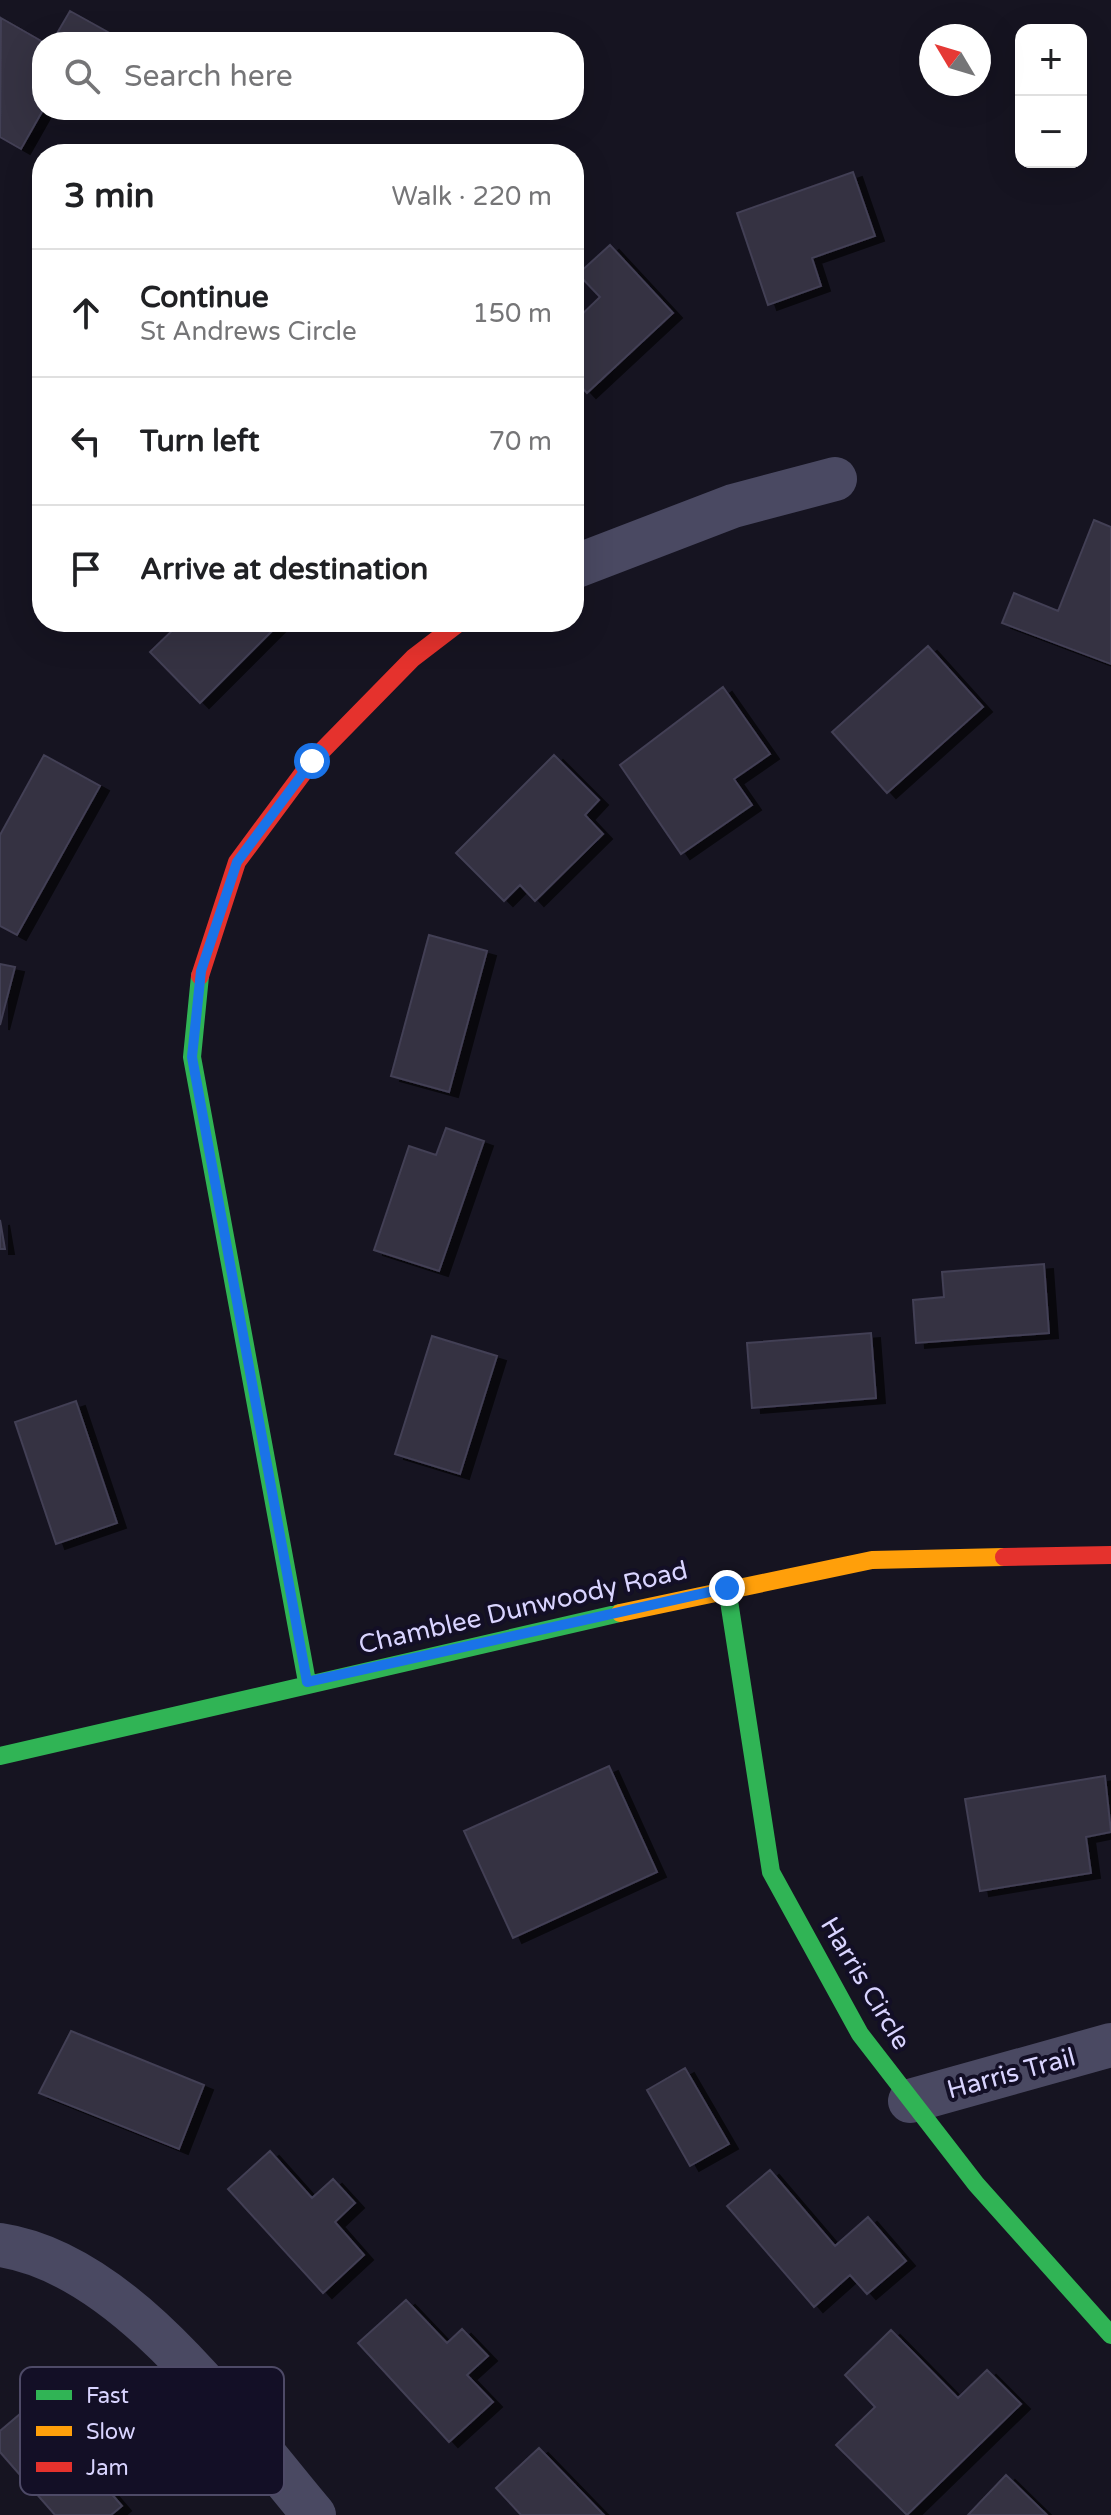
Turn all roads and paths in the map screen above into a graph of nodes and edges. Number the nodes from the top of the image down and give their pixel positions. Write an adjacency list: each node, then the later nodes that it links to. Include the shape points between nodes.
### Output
1 (835, 479): 2 (street, via 733,506)
2 (584, 563)
3 (447, 632): 6 (street, via 413,658 312,761 237,862 201,971 192,1057)
4 (1111, 1555): 5 (street, Chamblee Dunwoody Road, via 872,1560)
5 (727, 1588): 6 (street, Chamblee Dunwoody Road); 9 (street, Harris Circle, via 771,1872 860,2034)
6 (307, 1682): 7 (street, Chamblee Dunwoody Road)
7 (0, 1756)
8 (1111, 2045): 9 (street, Harris Trail)
9 (910, 2101): 11 (street, Harris Circle, via 976,2184)
10 (0, 2245): 12 (street, via 25,2249 101,2288)
11 (1111, 2335)
12 (189, 2367)
13 (284, 2480): 14 (street)
14 (314, 2515)

